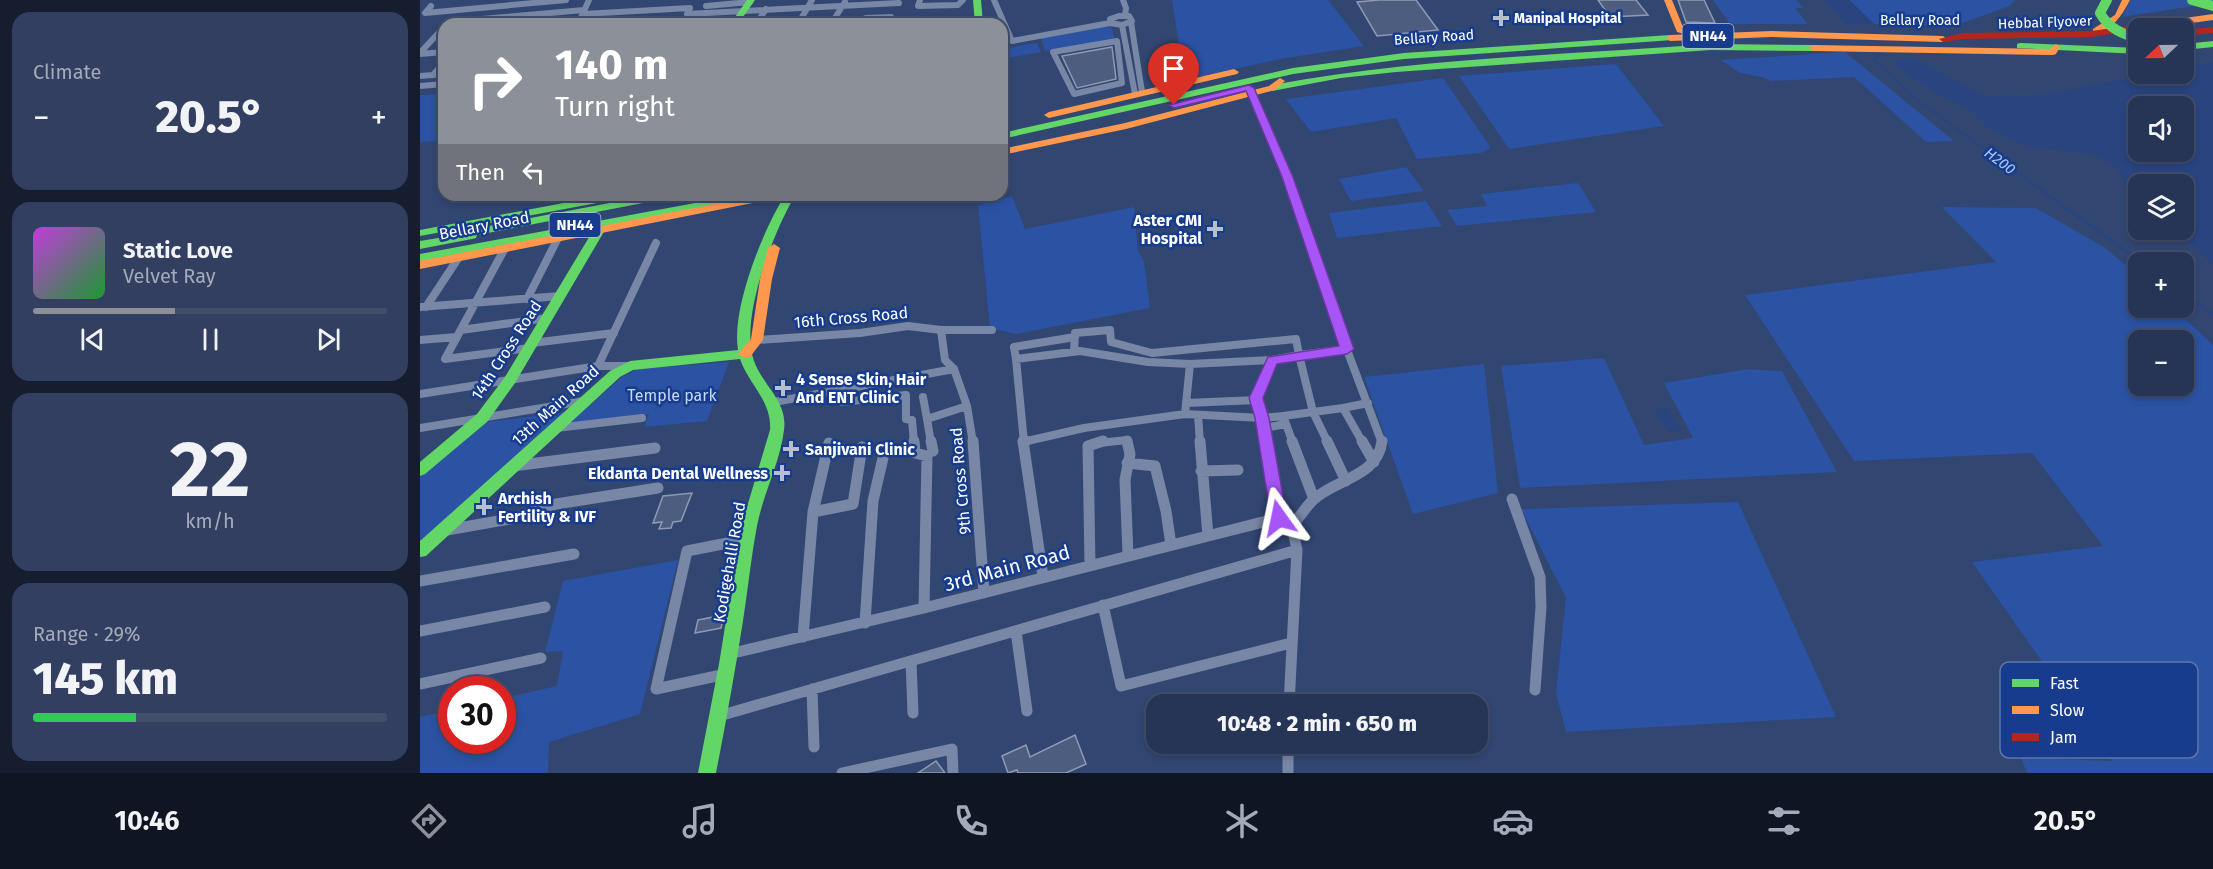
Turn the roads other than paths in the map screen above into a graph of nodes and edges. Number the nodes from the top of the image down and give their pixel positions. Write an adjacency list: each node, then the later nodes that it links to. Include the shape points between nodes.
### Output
1 (469, 0): 26 (street)
2 (566, 0): 16 (street)
3 (589, 0): 4 (street); 27 (street)
4 (597, 0)
5 (695, 0): 30 (street)
6 (812, 0): 24 (street)
7 (920, 0): 8 (street, via 918,6 958,5)
8 (963, 0)
9 (976, 0): 41 (main road)
10 (994, 0): 42 (street)
11 (1123, 0): 29 (street)
12 (1668, 0): 51 (main road)
13 (2107, 0): 56 (main road, bridge, via 2100,13 2103,21)
14 (2126, 0): 55 (main road)
15 (2192, 0): 23 (main road, bridge)
16 (516, 2): 26 (street); 34 (street)
17 (844, 3): 20 (street); 24 (street); 39 (street)
18 (899, 3): 20 (street)
19 (748, 4): 22 (street); 25 (street); 30 (street); 36 (main road)
20 (874, 4): 40 (street)
21 (431, 6): 26 (street, via 425,13)
22 (706, 6)
23 (2213, 6): 55 (main road, via 2136,18)
24 (808, 7): 25 (street); 38 (street)
25 (766, 9): 37 (street)
26 (460, 10): 33 (street)
27 (583, 12): 30 (street); 34 (street); 35 (street)
28 (1097, 15): 45 (street)
29 (1125, 16): 43 (street); 45 (street, via 1112,17)
30 (686, 17)
31 (891, 17): 40 (street)
32 (2213, 17): 55 (main road)
33 (452, 18)
34 (505, 18)
35 (580, 18)
36 (738, 18)
37 (760, 18)
38 (802, 18)
39 (835, 18)
40 (866, 18)
41 (978, 18)
42 (1002, 18)
43 (1131, 22): 47 (street); 80 (street)
44 (2213, 22): 46 (main road)
45 (1107, 24): 47 (street); 62 (street)
46 (2194, 24)
47 (1122, 26): 80 (street)
48 (2213, 29): 49 (main road)
49 (2194, 31)
50 (1008, 32): 62 (street)
51 (1681, 32): 59 (main road, Bellary Road, via 1747,29); 80 (main road, Bellary Road, via 1641,31 1349,52)
52 (2128, 32): 55 (main road, Hebbal Flyover, bridge)
53 (438, 33): 71 (street)
54 (2048, 33): 55 (main road, Bellary Road / NH44); 58 (main road, Bellary Road / NH44); 60 (main road, via 2032,30)
55 (2102, 34): 57 (main road, Hebbal Flyover / NH44, bridge); 58 (main road, Hebbal Flyover, via 2033,41); 65 (main road, Hebbal Flyover / NH44); 66 (main road)
56 (2128, 34)
57 (2128, 37)
58 (1952, 39): 60 (main road, Bellary Road / NH44)
59 (1861, 40): 60 (main road, Bellary Road / NH44); 79 (main road, Bellary Road / NH44, via 1755,40 1410,62 1329,71); 83 (main road, Bellary Road / NH44, via 1772,34 1686,36 1404,56 1293,71)
60 (1893, 40): 65 (main road, Bellary Road / NH44)
61 (1008, 41): 62 (street)
62 (1012, 41)
63 (2213, 44): 64 (main road)
64 (2194, 46)
65 (2056, 47): 66 (main road, NH44)
66 (2082, 49): 67 (main road, NH44)
67 (2128, 51)
68 (2213, 51): 70 (main road)
69 (438, 52): 71 (street)
70 (2194, 52)
71 (420, 53)
72 (438, 69): 73 (street)
73 (433, 75): 74 (street); 75 (street)
74 (438, 75)
75 (420, 76)
76 (438, 84): 77 (street)
77 (420, 86)
78 (1105, 87): 81 (street); 81 (street); 81 (street, via 1074,94 1053,52 1118,41 1122,83)
79 (1251, 90): 83 (main road, Bellary Road / NH44); 86 (main road, via 1126,126); 117 (street, via 1287,177)
80 (1138, 93): 81 (main road, Bellary Road)
81 (1115, 94): 82 (main road, Bellary Road)
82 (1008, 123)
83 (1049, 130): 84 (main road, Bellary Road / NH44); 85 (main road, Bellary Road / NH44)
84 (1008, 135)
85 (1008, 142)
86 (1008, 151)
87 (592, 201): 96 (main road)
88 (639, 201): 99 (main road, Bellary Road)
89 (655, 201): 99 (main road, Bellary Road / NH44)
90 (700, 201): 101 (main road, Bellary Road / NH44)
91 (722, 201): 101 (main road, Bellary Road)
92 (758, 201): 95 (main road)
93 (784, 201): 119 (main road, via 754,285 742,340)
94 (789, 201): 115 (main road, via 766,279)
95 (599, 230): 97 (main road); 104 (main road, 14th Cross Road)
96 (420, 233)
97 (558, 238): 100 (main road); 105 (street)
98 (656, 243): 111 (street)
99 (420, 244)
100 (506, 248): 102 (main road); 106 (street)
101 (420, 256)
102 (459, 257): 103 (main road); 107 (street)
103 (420, 265)
104 (560, 296): 105 (street); 108 (main road, 14th Cross Road)
105 (527, 299): 106 (street)
106 (475, 303): 107 (street); 112 (street)
107 (423, 307)
108 (547, 318): 112 (street); 116 (main road, 14th Cross Road)
109 (941, 330): 110 (street, 16th Cross Road); 115 (street, 16th Cross Road, via 908,326); 126 (street, via 945,360)
110 (992, 330)
111 (614, 333): 116 (street); 124 (street)
112 (459, 334): 114 (street); 116 (street, via 445,359)
113 (1075, 337): 118 (street); 120 (street, via 1075,333 1110,330 1111,342 1152,353 1296,339); 121 (street, via 1014,347)
114 (420, 340)
115 (757, 340): 119 (main road)
116 (531, 345): 127 (main road, 14th Cross Road)
117 (1347, 349): 120 (street); 134 (street)
118 (1074, 351): 121 (street); 123 (street)
119 (746, 354): 125 (main road, 13th Main Road); 133 (main road, Kodigehalli Road, via 753,372)
120 (1299, 355): 122 (street); 138 (street)
121 (1016, 359): 147 (street)
122 (1272, 360): 123 (street); 131 (street)
123 (1190, 364): 137 (street)
124 (598, 366): 125 (street); 127 (street)
125 (630, 366): 132 (main road, 13th Main Road)
126 (954, 369): 128 (street); 135 (street, 9th Cross Road)
127 (510, 380): 129 (street); 140 (main road, 14th Cross Road)
128 (843, 388): 133 (street); 182 (street, via 842,402 906,395 906,418 912,420 915,453 927,456)
129 (420, 394)
130 (923, 397): 142 (street)
131 (1257, 400): 137 (street); 144 (street)
132 (584, 401): 140 (street); 146 (main road, 13th Main Road)
133 (774, 402): 170 (main road, Kodigehalli Road, via 777,430)
134 (1368, 403): 136 (street); 153 (street, via 1382,442)
135 (967, 406): 142 (street); 179 (street, 9th Cross Road)
136 (1343, 408): 138 (street); 153 (street)
137 (1185, 409): 139 (street); 147 (street)
138 (1313, 412): 143 (street); 159 (street)
139 (1198, 415): 144 (street); 158 (street)
140 (482, 418): 145 (street); 156 (main road, 14th Cross Road)
141 (642, 418): 146 (street)
142 (927, 418): 151 (street)
143 (1285, 420): 144 (street); 161 (street)
144 (1263, 423): 166 (street)
145 (420, 428)
146 (554, 428): 155 (main road, 13th Main Road)
147 (1023, 442): 177 (street)
148 (829, 443): 165 (street)
149 (862, 447): 164 (street)
150 (655, 448): 155 (street)
151 (933, 451)
152 (883, 458): 163 (street)
153 (1374, 462): 159 (street)
154 (1127, 463): 171 (street, via 1155,466); 175 (street); 176 (street, via 1130,447 1126,440 1088,446)
155 (511, 466): 168 (main road, 13th Main Road)
156 (421, 468)
157 (1238, 470): 158 (street)
158 (1201, 471): 169 (street)
159 (1346, 481): 161 (street)
160 (658, 488): 168 (street, via 556,504 510,519)
161 (1314, 499): 167 (street)
162 (1512, 499): 194 (street, via 1540,577)
163 (873, 501): 164 (street); 183 (street)
164 (853, 504): 165 (street)
165 (813, 512): 186 (street)
166 (1279, 518): 167 (street); 169 (street, 3rd Main Road)
167 (1292, 526): 173 (street)
168 (441, 531): 172 (main road, 13th Main Road)
169 (1208, 536): 171 (street, 3rd Main Road)
170 (748, 539): 188 (main road, Kodigehalli Road); 191 (street, via 687,551 656,689)
171 (1171, 545): 175 (street, 3rd Main Road)
172 (420, 550)
173 (1297, 550): 180 (street); 187 (street)
174 (574, 554): 178 (street)
175 (1128, 555): 176 (street, 3rd Main Road)
176 (1090, 565): 177 (street, 3rd Main Road)
177 (1043, 577): 179 (street, 3rd Main Road)
178 (420, 581)
179 (984, 593): 182 (street, 3rd Main Road)
180 (1103, 605): 185 (street); 187 (street, via 1121,686)
181 (545, 607): 184 (street)
182 (924, 608): 183 (street, 3rd Main Road)
183 (865, 623): 186 (street, 3rd Main Road)
184 (420, 631)
185 (1016, 631): 190 (street); 196 (street)
186 (803, 637): 188 (street, 3rd Main Road)
187 (1291, 643): 195 (street)
188 (729, 654): 191 (main road, Kodigehalli Road)
189 (541, 658): 192 (street)
190 (911, 661): 193 (street); 197 (street)
191 (726, 674): 198 (main road, Kodigehalli Road)
192 (420, 684)
193 (812, 689): 198 (street); 199 (street)
194 (1535, 690)
195 (1289, 694)
196 (1027, 711)
197 (913, 712)
198 (719, 716): 201 (main road, Kodigehalli Road)
199 (814, 747)
200 (1288, 754): 204 (street)
201 (707, 773)
202 (842, 773): 203 (street, via 952,750)
203 (953, 773)
204 (1288, 773)

